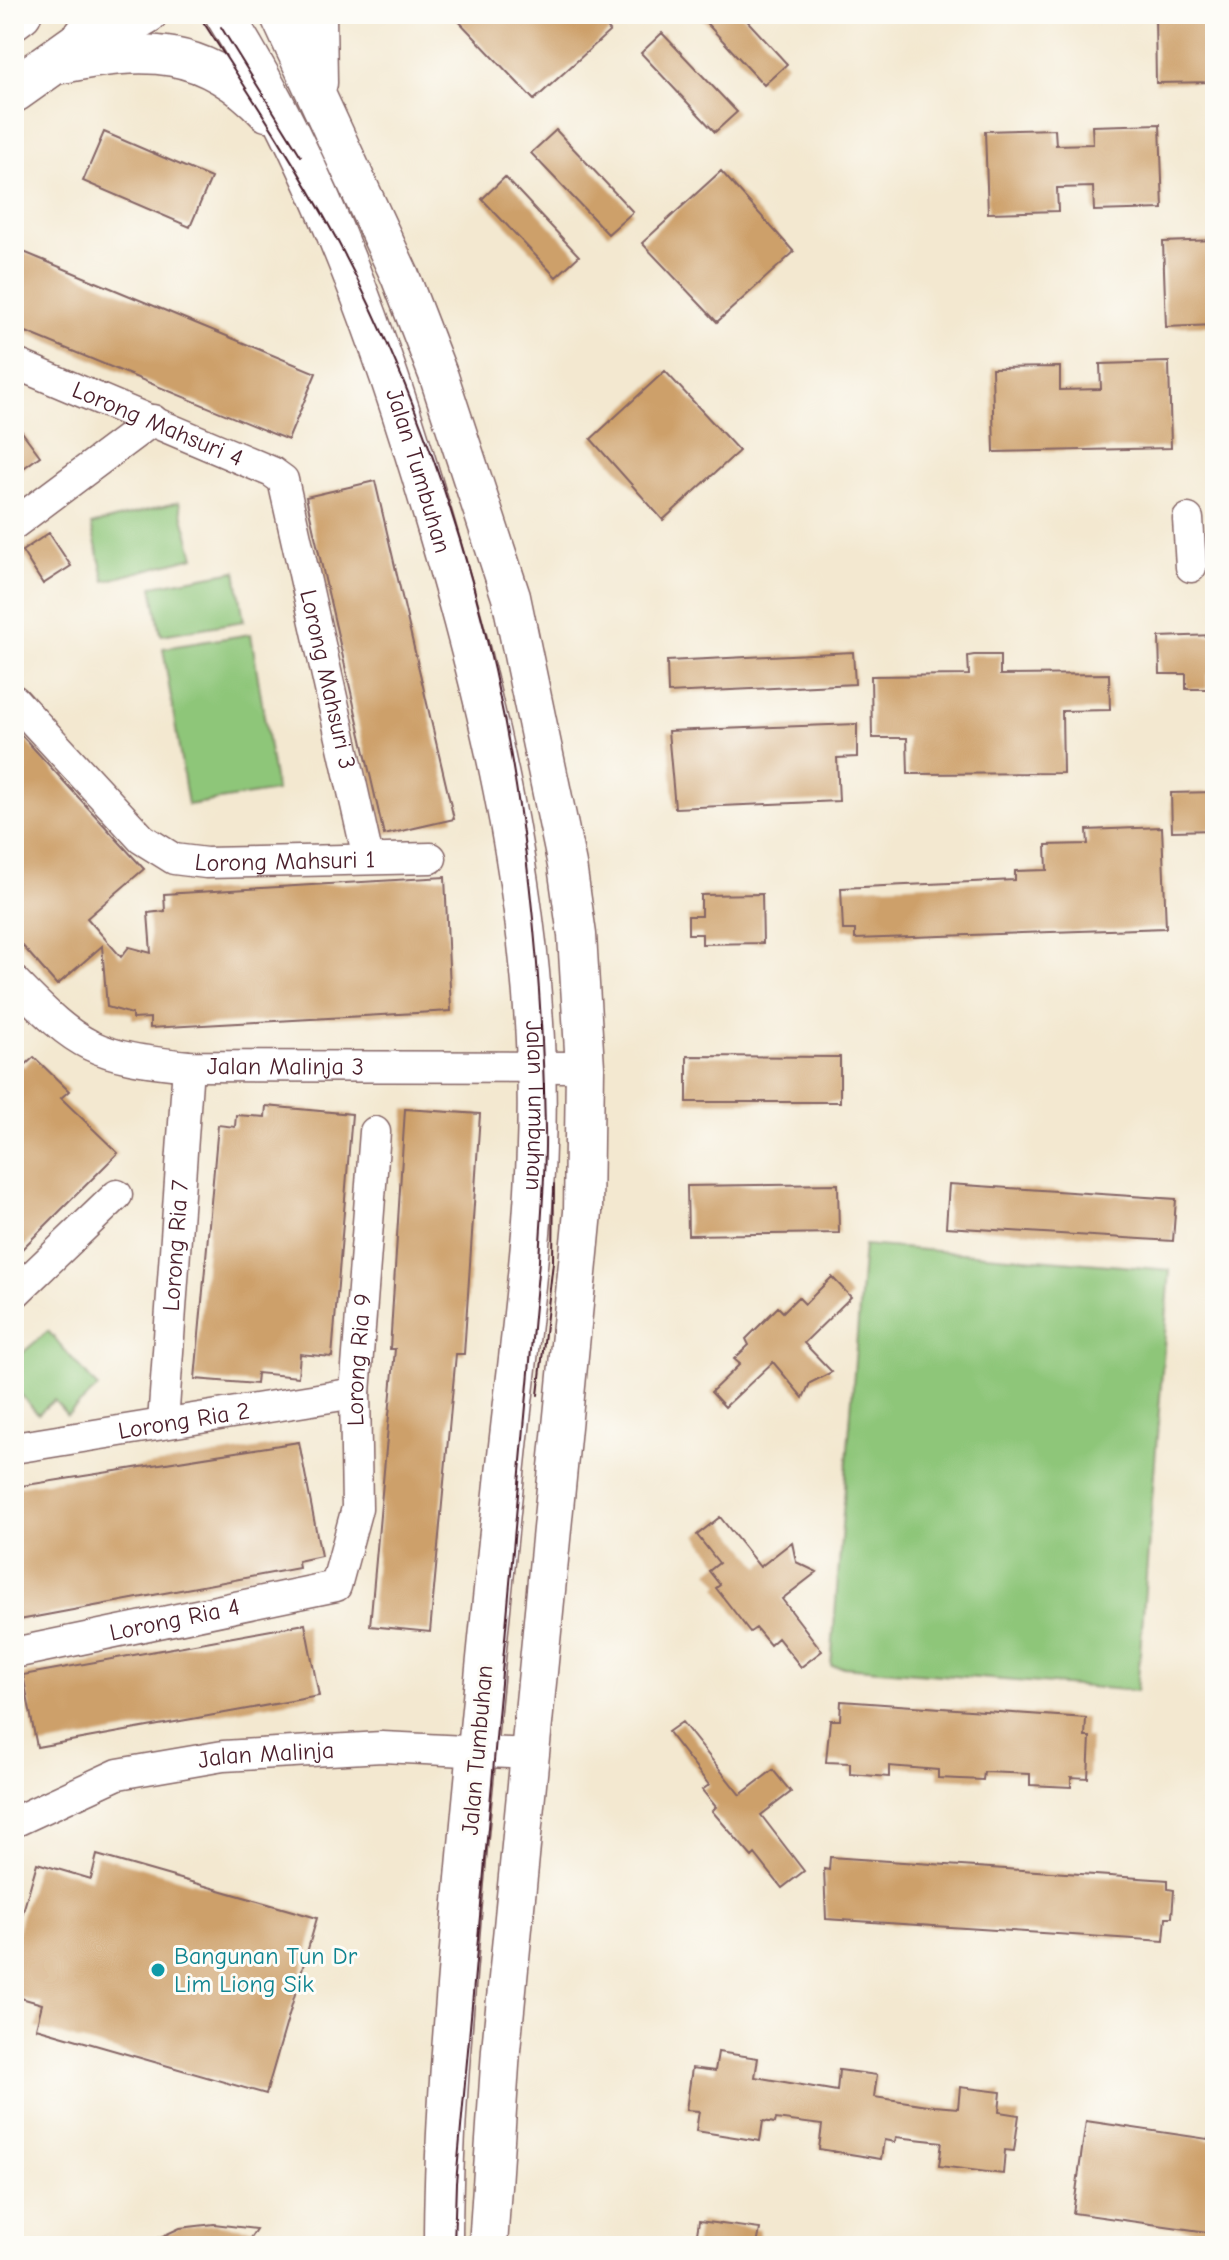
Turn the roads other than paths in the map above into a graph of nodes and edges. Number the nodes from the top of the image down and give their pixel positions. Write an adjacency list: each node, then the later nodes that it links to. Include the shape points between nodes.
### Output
1 (22, 14): 8 (main road)
2 (65, 14): 9 (highway, via 43,40)
3 (103, 14): 11 (highway, via 83,41)
4 (148, 14): 10 (main road)
5 (224, 14): 14 (main road, Jalan Tumbuhan)
6 (279, 14): 13 (main road, Jalan Tumbuhan)
7 (317, 14): 13 (main road)
8 (14, 20)
9 (14, 61)
10 (63, 64): 12 (main road); 14 (main road, via 147,53 197,63 239,86)
11 (14, 90)
12 (14, 97)
13 (322, 106): 22 (main road, Jalan Tumbuhan, via 375,218 439,377 511,597)
14 (293, 140): 23 (main road, Jalan Tumbuhan, via 348,258 408,433 461,609)
15 (14, 363): 16 (street, Lorong Mahsuri 4)
16 (153, 420): 17 (street, Lorong Mahsuri 4, via 272,472 283,480); 19 (street)
17 (288, 499): 24 (street, Lorong Mahsuri 3)
18 (1188, 519): 20 (street)
19 (14, 524)
20 (1191, 567)
21 (14, 700): 24 (street, Lorong Mahsuri 1, via 142,839 174,859 206,863)
22 (547, 767): 23 (main road, via 526,756 517,759 511,765 514,793); 26 (main road, Jalan Tumbuhan)
23 (506, 806): 27 (main road, Jalan Tumbuhan)
24 (368, 858): 25 (street, Lorong Mahsuri 1)
25 (431, 858)
26 (571, 889): 27 (main road, via 560,943 551,947); 31 (main road, Jalan Tumbuhan)
27 (525, 931): 30 (main road, Jalan Tumbuhan)
28 (20, 998): 29 (street, Jalan Malinja 3, via 93,1049 130,1060)
29 (188, 1066): 30 (street, Jalan Malinja 3); 38 (street, Lorong Ria 7)
30 (537, 1066): 31 (street, Jalan Malinja 3); 34 (main road, Jalan Tumbuhan)
31 (585, 1067): 32 (main road, Jalan Tumbuhan)
32 (585, 1105): 34 (main road, via 567,1093 556,1093 547,1102); 43 (main road, Jalan Tumbuhan, via 583,1212)
33 (375, 1132): 37 (street, Lorong Ria 9)
34 (534, 1145): 42 (main road, Jalan Tumbuhan, via 531,1228)
35 (117, 1195): 36 (street)
36 (14, 1294)
37 (355, 1393): 38 (street, Lorong Ria 2); 40 (street, Lorong Ria 9, via 357,1508)
38 (163, 1423): 39 (street, Lorong Ria 2)
39 (14, 1448)
40 (336, 1586): 41 (street, Lorong Ria 4)
41 (14, 1653)
42 (484, 1671): 43 (main road, via 502,1703 519,1702); 44 (main road, Jalan Tumbuhan)
43 (537, 1675): 45 (main road, Jalan Tumbuhan)
44 (476, 1753): 45 (street, Jalan Malinja); 46 (street, Jalan Malinja, via 382,1747 223,1756 118,1774); 47 (main road, Jalan Tumbuhan)
45 (529, 1754): 48 (main road, Jalan Tumbuhan)
46 (17, 1814)
47 (468, 1850): 48 (main road, via 478,1817 490,1808 504,1810 513,1819); 49 (main road, Jalan Tumbuhan, via 443,2139)
48 (521, 1858): 50 (main road, Jalan Tumbuhan)
49 (443, 2246)
50 (488, 2246)

